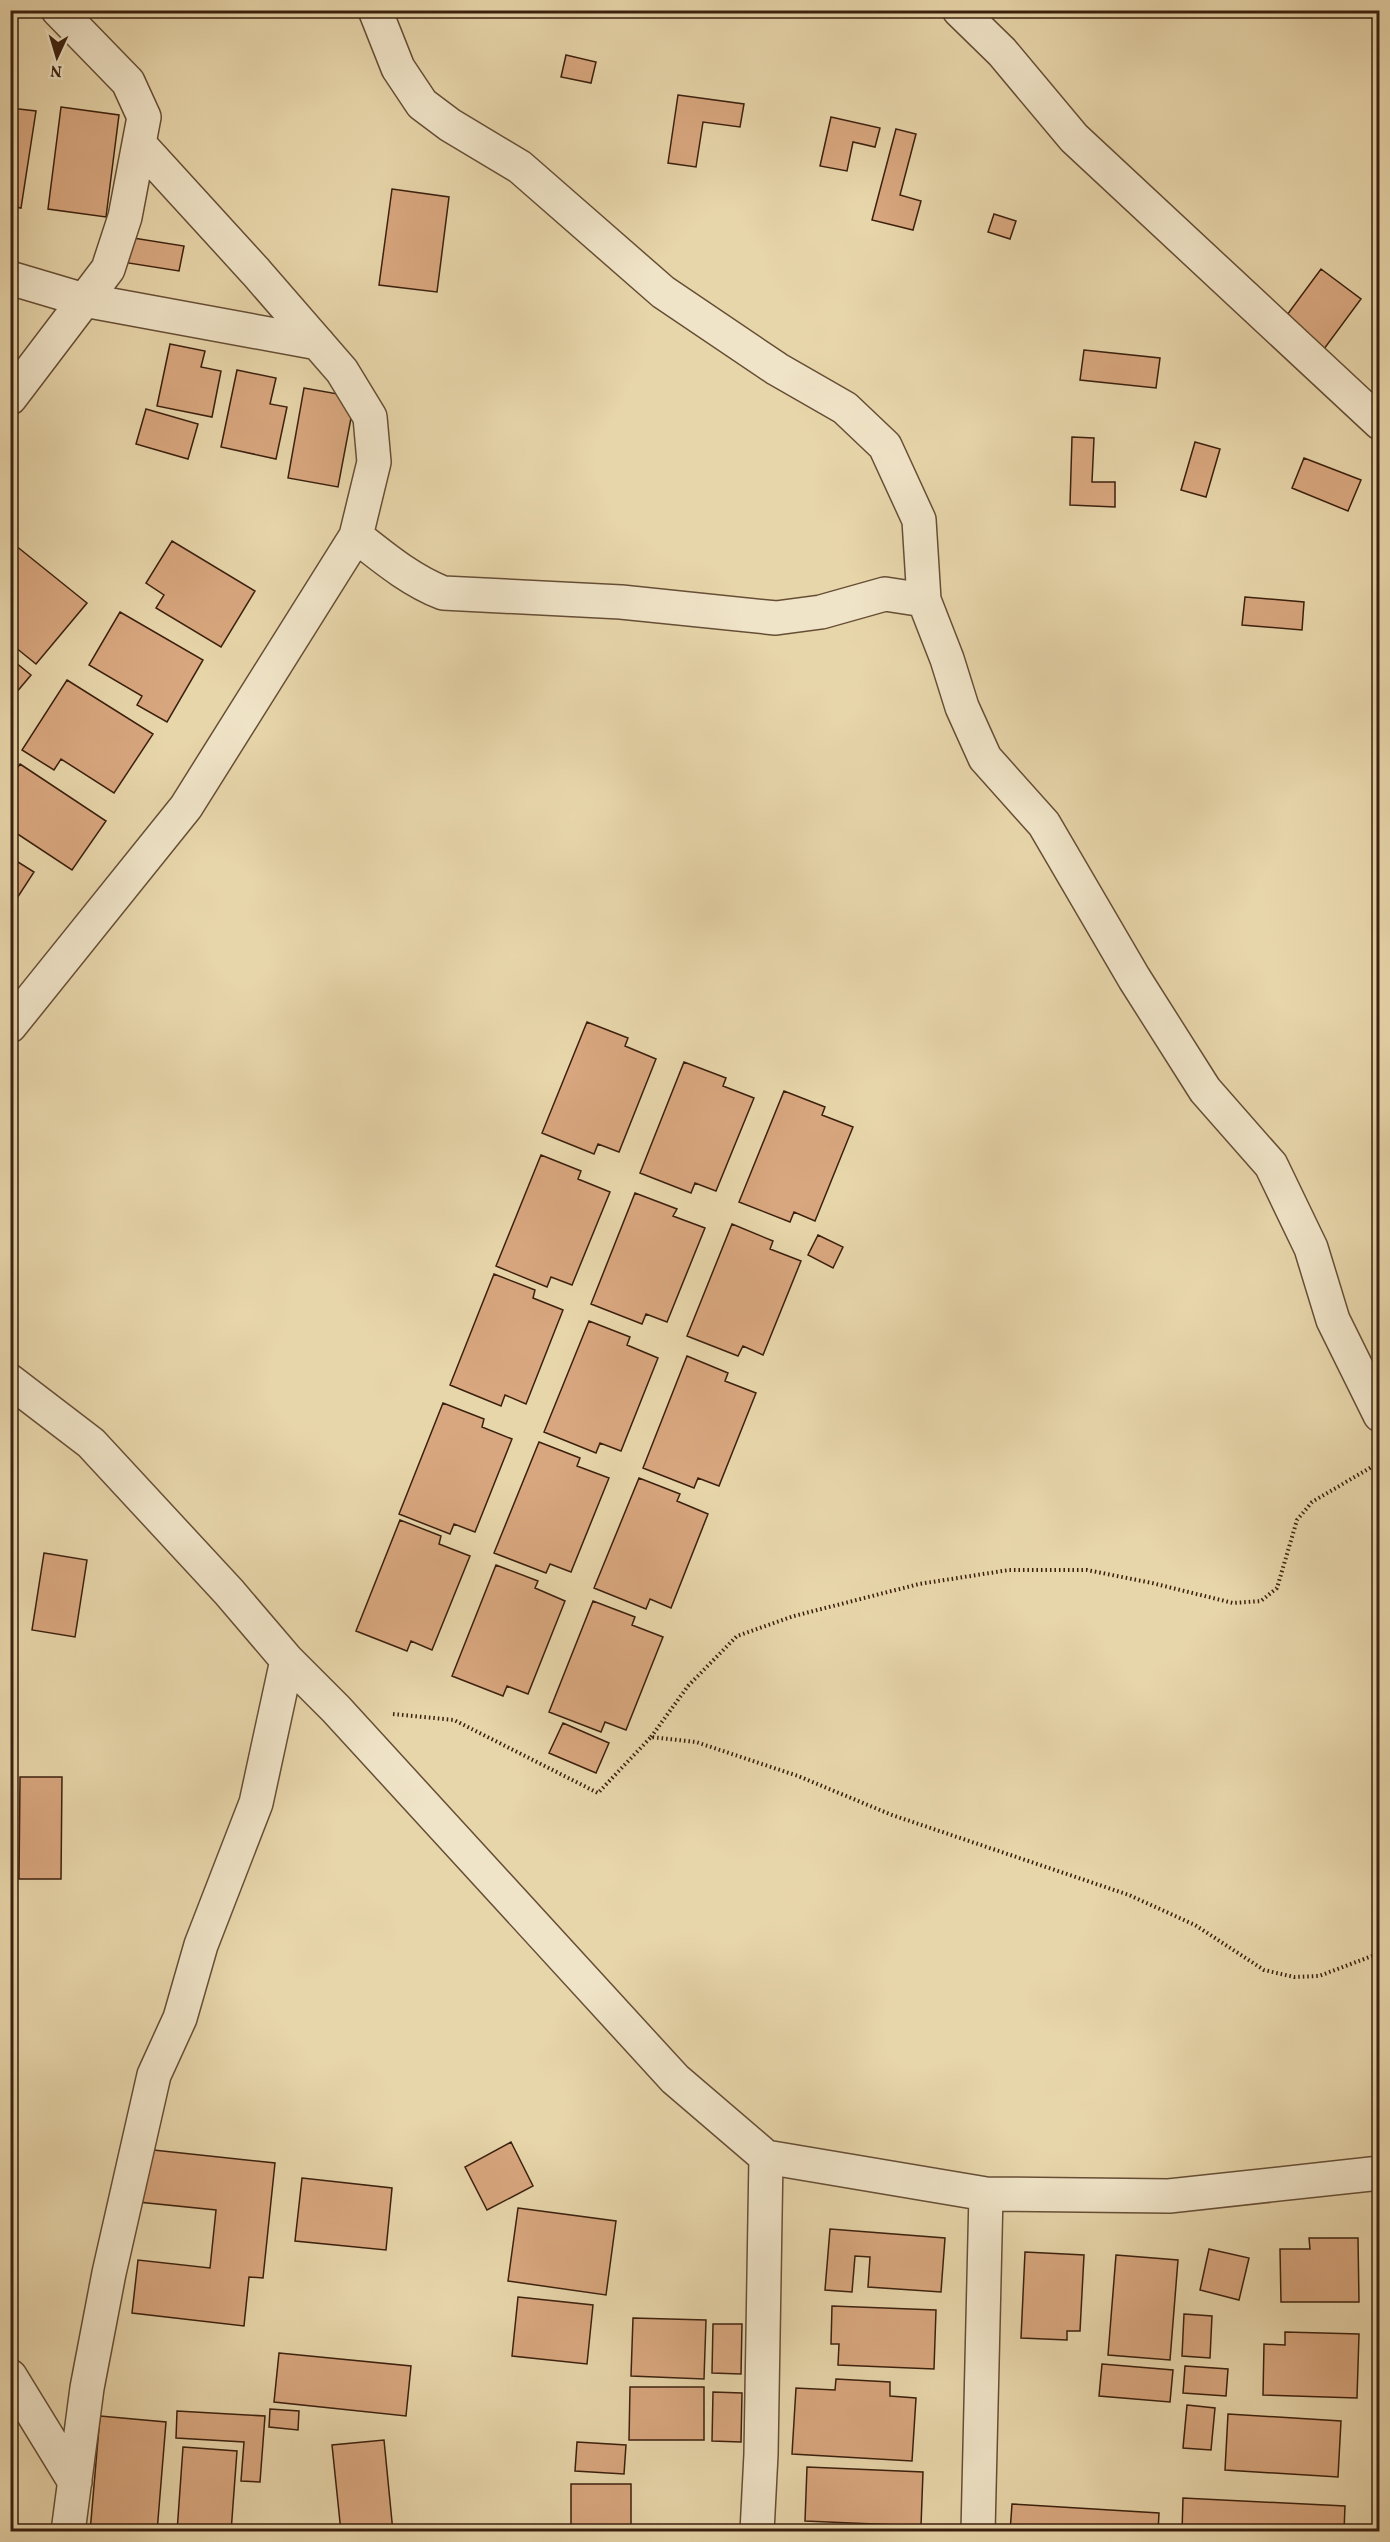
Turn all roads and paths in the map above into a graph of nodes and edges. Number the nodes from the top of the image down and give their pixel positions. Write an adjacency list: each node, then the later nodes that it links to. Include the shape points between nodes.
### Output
1 (58, 10): 4 (street, via 128,82 144,117)
2 (375, 10): 11 (street, via 398,68 422,104 520,167 663,292 777,369 845,408 885,446 919,520)
3 (959, 10): 9 (street, via 1002,52 1074,138)
4 (140, 146): 6 (street, via 125,217 108,269); 7 (street)
5 (10, 278): 6 (street)
6 (84, 300): 7 (street); 8 (street)
7 (318, 343): 10 (street, via 342,371 370,417 374,462)
8 (10, 398)
9 (1380, 423)
10 (356, 536): 11 (street, via 421,585 443,593 621,602 776,618 821,612 885,594); 12 (street, via 186,807)
11 (924, 600): 14 (street, via 962,707 985,758 1044,824 1205,1090 1271,1165 1311,1248 1333,1320)
12 (10, 1026)
13 (10, 1381): 16 (street, via 92,1443)
14 (1380, 1415)
15 (1380, 1462): 18 (path, via 1312,1502 1297,1520 1277,1588 1260,1601 1233,1603 1087,1570 1009,1570 919,1584 794,1616 736,1636 688,1686)
16 (287, 1660): 17 (street); 24 (street, via 256,1803 201,1945 180,2018 153,2075 109,2273 87,2388)
17 (336, 1709): 18 (path, via 454,1720 598,1792); 20 (street, via 675,2079)
18 (651, 1737): 19 (path, via 696,1742 798,1776 892,1815 1129,1895 1195,1925 1264,1970 1294,1977 1319,1976)
19 (1380, 1953)
20 (766, 2157): 22 (street); 26 (street)
21 (1380, 2173): 22 (street, via 1169,2196)
22 (986, 2194): 27 (street)
23 (10, 2376): 24 (street)
24 (75, 2482): 25 (street)
25 (68, 2532)
26 (757, 2532)
27 (978, 2532)

